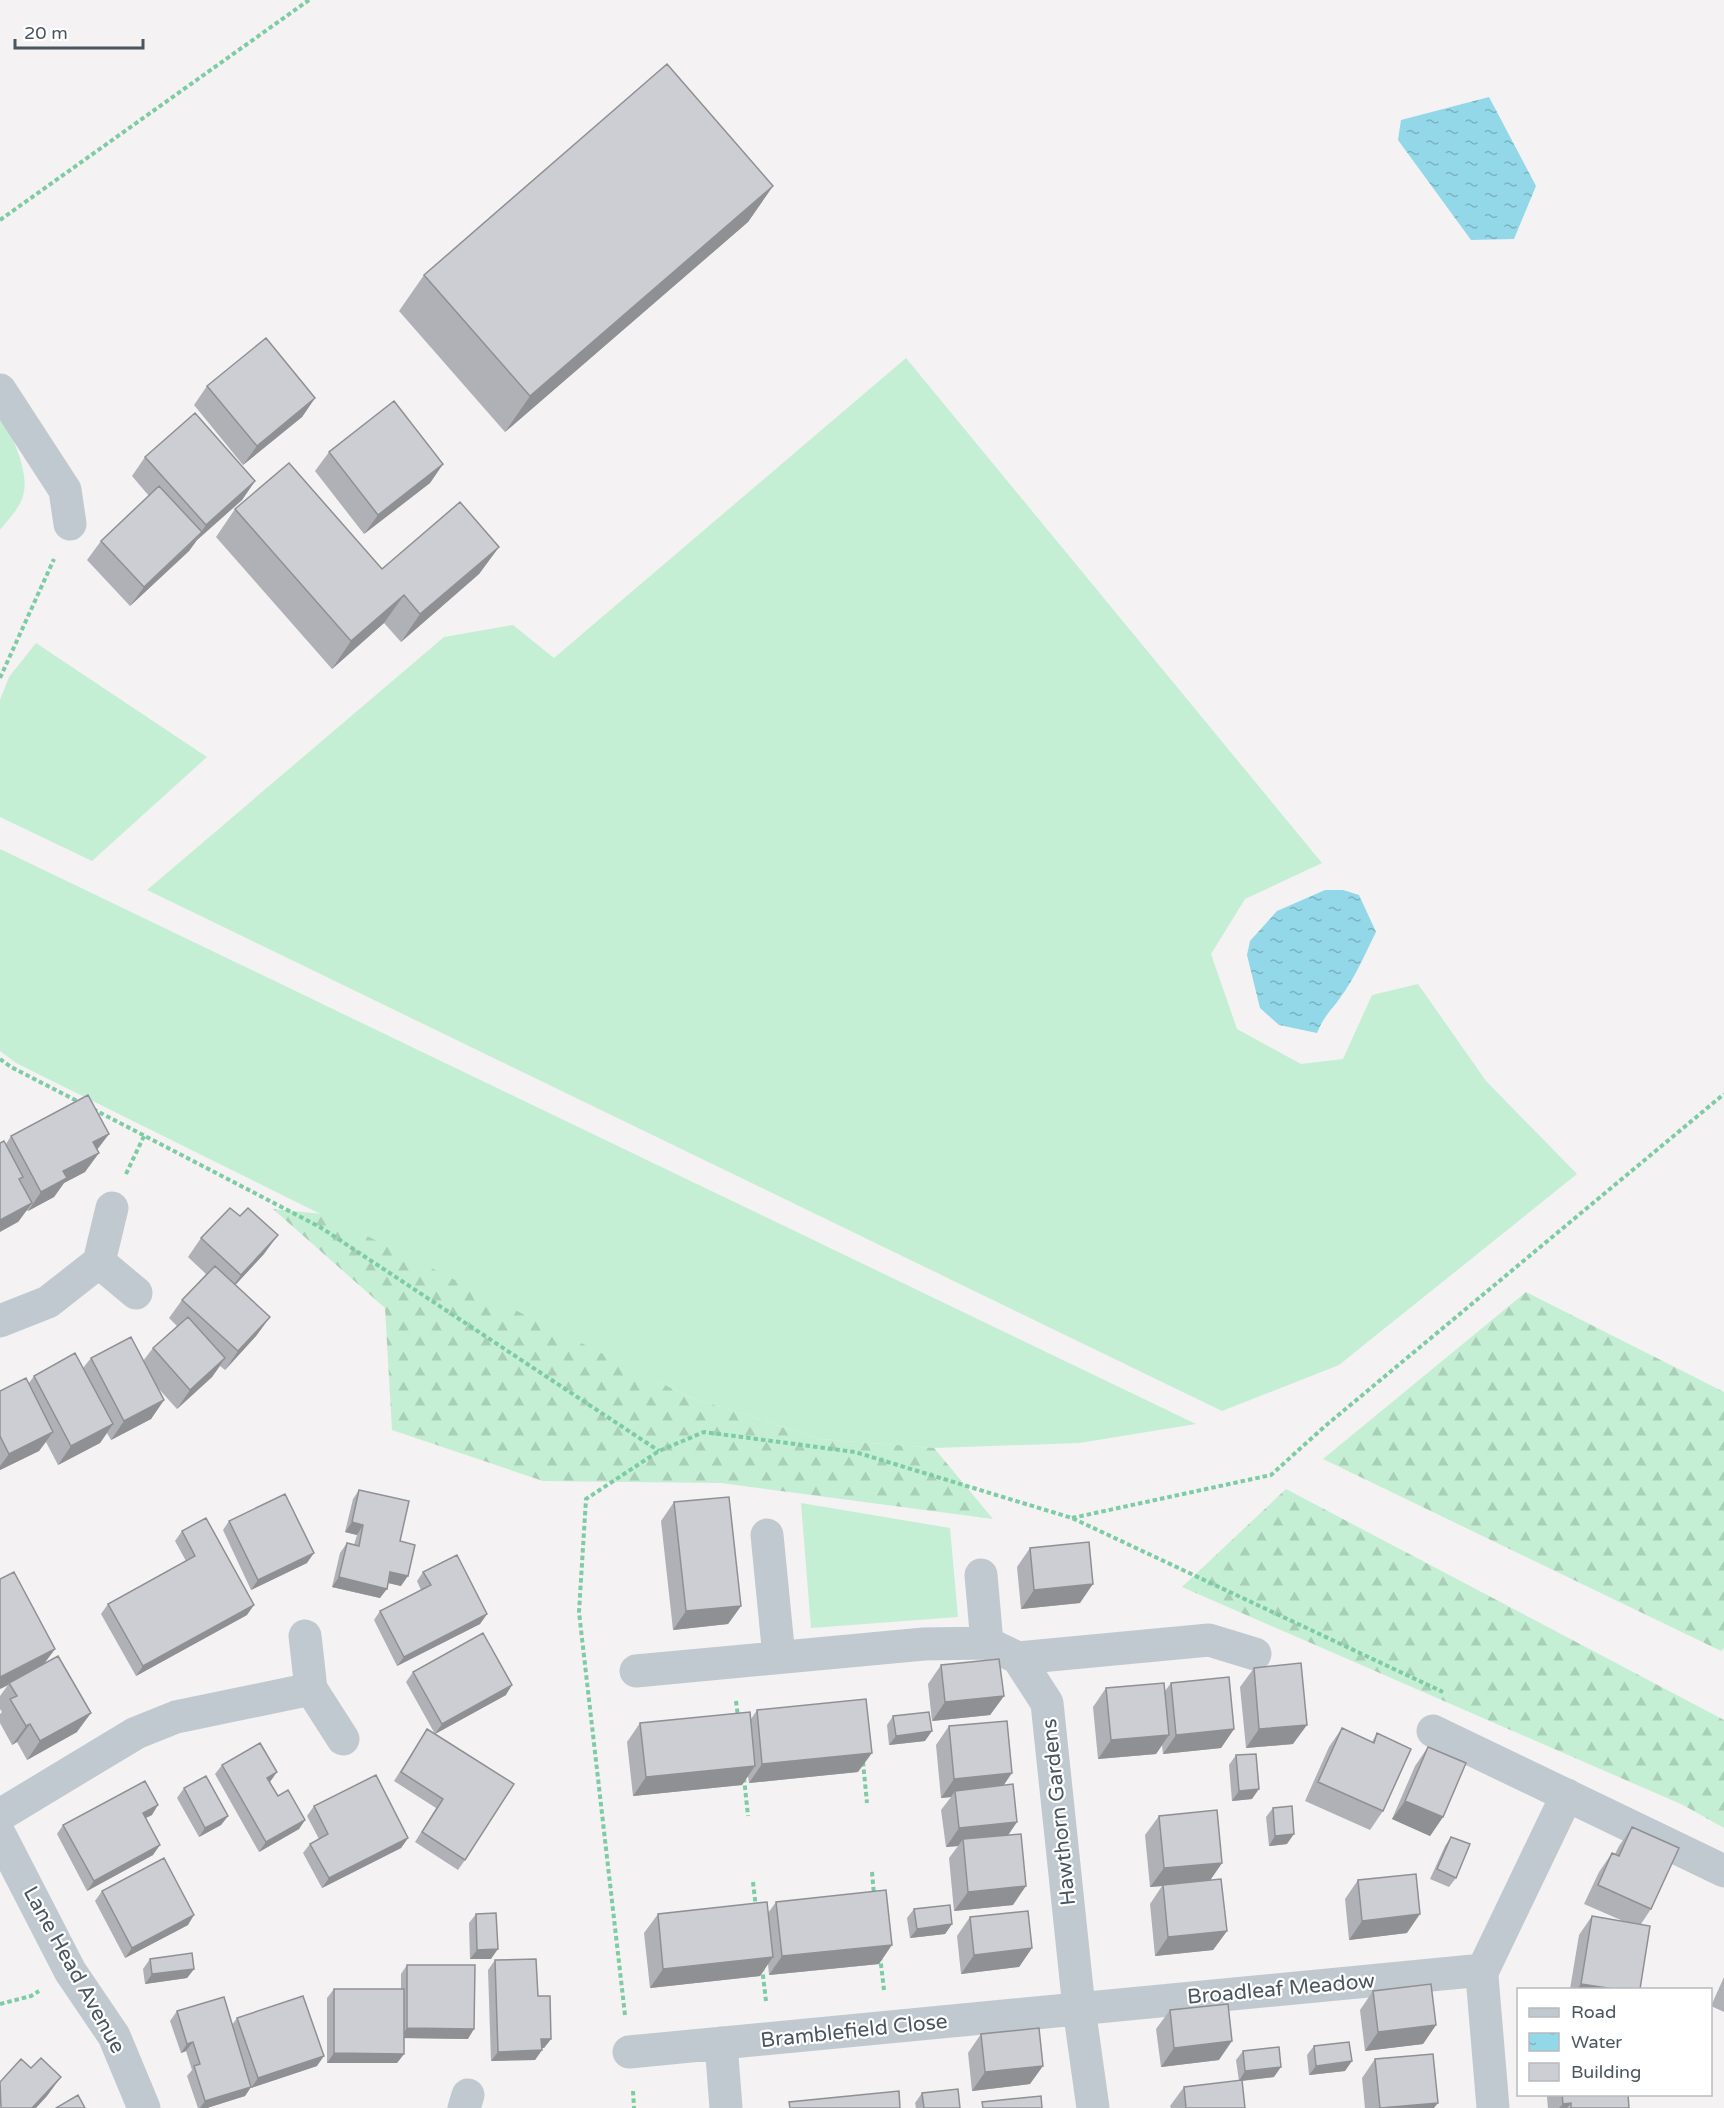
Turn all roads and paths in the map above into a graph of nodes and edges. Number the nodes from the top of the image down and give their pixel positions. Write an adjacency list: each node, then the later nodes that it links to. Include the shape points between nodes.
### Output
1 (309, 0): 2 (path)
2 (0, 220)
3 (0, 390): 4 (street, via 65,490)
4 (70, 524): 5 (path)
5 (0, 678)
6 (0, 1059): 12 (path, via 320,1227)
7 (1724, 1094): 23 (path, via 1271,1475 1072,1518)
8 (112, 1208): 9 (street)
9 (99, 1262): 10 (street); 11 (street, via 48,1302)
10 (136, 1293)
11 (0, 1321)
12 (659, 1451)
13 (767, 1535): 18 (street)
14 (981, 1575): 16 (street)
15 (304, 1636): 22 (street)
16 (987, 1643): 18 (street, via 924,1644); 19 (street)
17 (1255, 1654): 19 (street, via 1209,1640)
18 (779, 1657): 20 (street)
19 (1018, 1658): 42 (street, Hawthorn Gardens, via 1047,1703)
20 (732, 1661): 21 (street); 24 (path)
21 (636, 1671)
22 (311, 1689): 26 (street); 31 (street, via 176,1717 136,1733)
23 (1447, 1693)
24 (738, 1721)
25 (1433, 1731): 29 (street)
26 (343, 1739)
27 (862, 1756): 30 (path)
28 (743, 1768): 32 (path)
29 (1567, 1795): 34 (street); 41 (street)
30 (867, 1803)
31 (0, 1815)
32 (748, 1816)
33 (0, 1835): 47 (street, Lane Head Avenue, via 70,1971 114,2036)
34 (1724, 1871)
35 (872, 1872): 37 (path)
36 (753, 1882): 38 (path)
37 (875, 1905)
38 (757, 1916)
39 (880, 1950): 43 (path)
40 (761, 1961): 44 (path)
41 (1484, 1970): 42 (street, Broadleaf Meadow); 50 (street)
42 (1079, 2008): 43 (street, Bramblefield Close); 49 (street, Hawthorn Gardens)
43 (887, 2027): 44 (street, Bramblefield Close)
44 (770, 2039): 45 (street, Bramblefield Close)
45 (721, 2043): 46 (street, Bramblefield Close); 48 (street)
46 (629, 2052)
47 (144, 2108)
48 (726, 2108)
49 (1093, 2108)
50 (1493, 2108)

